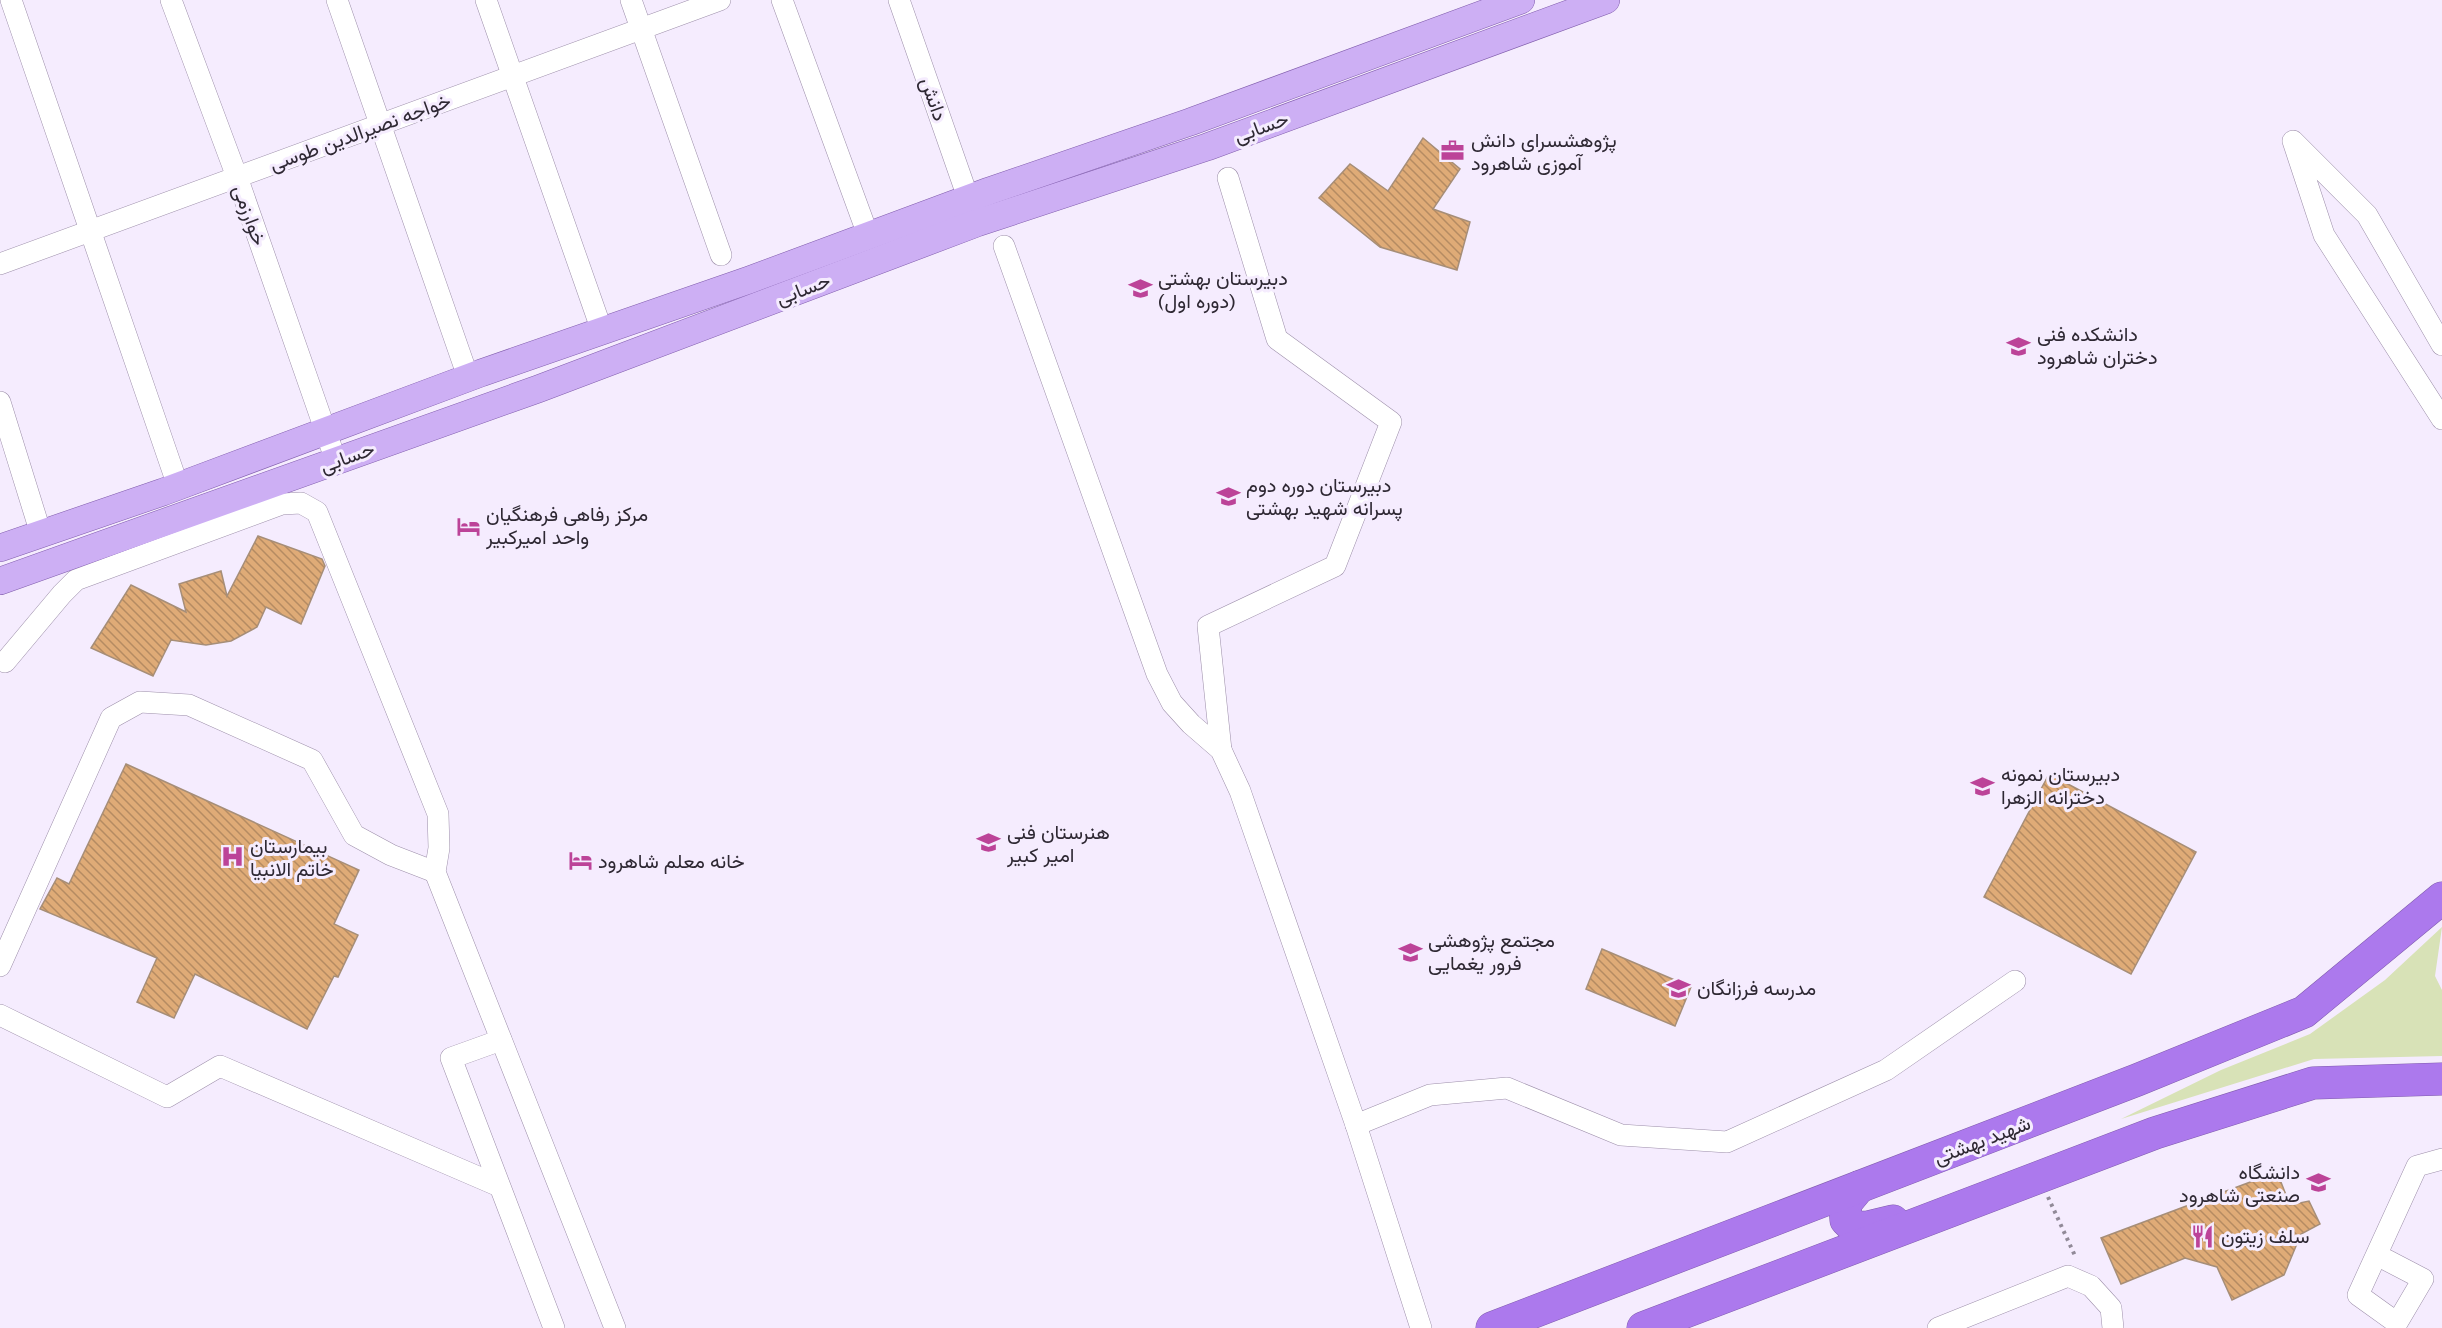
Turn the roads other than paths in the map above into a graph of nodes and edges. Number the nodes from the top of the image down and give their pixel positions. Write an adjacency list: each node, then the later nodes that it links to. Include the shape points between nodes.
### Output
1 (11, 0): 17 (street)
2 (171, 0): 14 (street, خوارزمی)
3 (337, 0): 13 (street)
4 (486, 0): 12 (street)
5 (631, 0): 11 (street)
6 (720, 0): 11 (street, خواجه نصیرالدین طوسی)
7 (782, 0): 18 (street)
8 (899, 0): 16 (street, دانش)
9 (1521, 0): 16 (main road, حسابی, via 1190,122)
10 (1606, 0): 16 (main road, حسابی, via 1207,147)
11 (641, 29): 12 (street, خواجه نصیرالدین طوسی); 20 (street)
12 (513, 76): 13 (street, خواجه نصیرالدین طوسی); 22 (street)
13 (381, 124): 14 (street, خواجه نصیرالدین طوسی); 24 (street)
14 (237, 177): 17 (street, خواجه نصیرالدین طوسی); 27 (street, خوارزمی)
15 (1228, 177): 34 (street, via 1277,339 1391,422 1335,566 1208,626)
16 (973, 211): 18 (main road, حسابی); 28 (main road, حسابی, via 549,385)
17 (89, 231): 21 (street, خواجه نصیرالدین طوسی); 29 (street)
18 (868, 236): 22 (main road, حسابی)
19 (1004, 246): 34 (street, via 1157,674 1172,704)
20 (721, 255)
21 (0, 264)
22 (602, 331): 24 (main road, حسابی)
23 (2442, 345): 26 (street, via 2367,215 2293,141 2324,236)
24 (468, 378): 27 (main road, حسابی)
25 (0, 402): 30 (street)
26 (2442, 419)
27 (327, 430): 28 (street, خوارزمی); 29 (main road, حسابی)
28 (336, 461): 32 (main road, حسابی)
29 (178, 486): 30 (main road, حسابی)
30 (41, 534): 31 (main road, حسابی)
31 (0, 548)
32 (0, 581)
33 (5, 662): 35 (street, via 76,580 282,504 301,503 317,512 438,814)
34 (1221, 750): 42 (street, via 1240,791)
35 (435, 872): 37 (street, via 354,835 312,760 189,705 140,702 111,718); 40 (street)
36 (2442, 898): 45 (highway, شهید بهشتی, via 2304,1012)
37 (0, 966)
38 (2015, 981): 42 (street, via 1886,1070 1727,1142 1621,1135 1508,1088 1430,1095)
39 (0, 1015): 44 (street, via 167,1097 220,1066)
40 (501, 1040): 44 (street, via 451,1058); 51 (street)
41 (2442, 1079): 46 (highway, via 2313,1083 2155,1133)
42 (1356, 1125): 52 (street)
43 (2442, 1159): 47 (street, via 2417,1167)
44 (499, 1186): 50 (street)
45 (1859, 1187): 46 (highway, via 1845,1204 1846,1220 1854,1228); 53 (highway, شهید بهشتی)
46 (1970, 1202): 49 (highway)
47 (2376, 1255): 48 (street, via 2358,1295); 48 (street, via 2423,1279 2397,1323)
48 (2376, 1319)
49 (1669, 1323): 54 (highway)
50 (554, 1328)
51 (614, 1328)
52 (1421, 1328)
53 (1492, 1328)
54 (1642, 1328)
55 (1938, 1328): 56 (street, via 2068,1276 2091,1286 2111,1308)
56 (2113, 1328)

